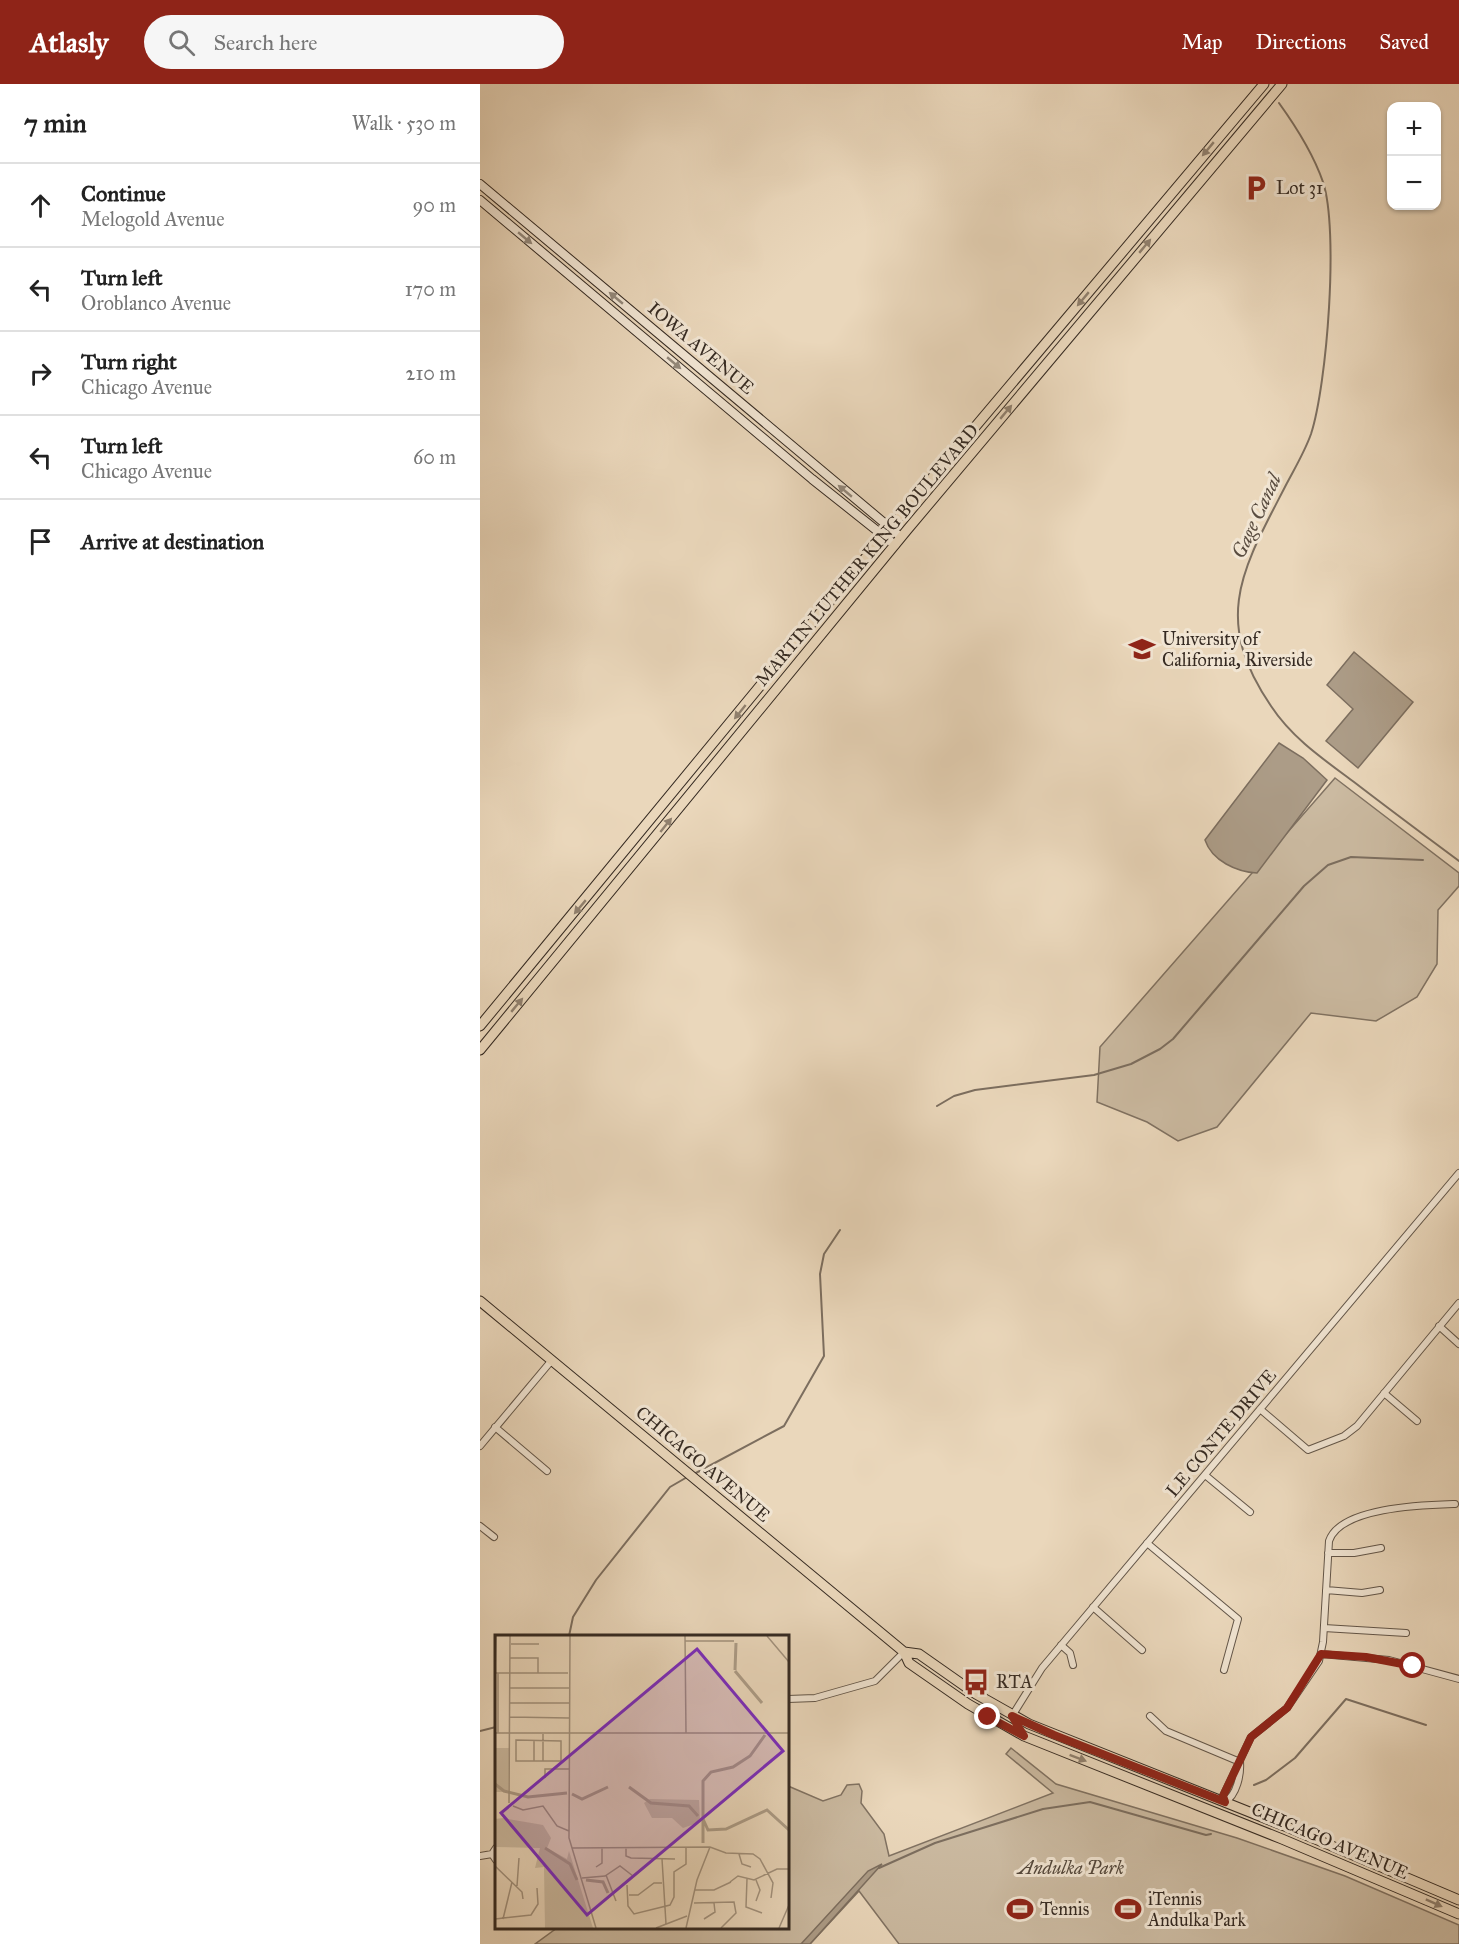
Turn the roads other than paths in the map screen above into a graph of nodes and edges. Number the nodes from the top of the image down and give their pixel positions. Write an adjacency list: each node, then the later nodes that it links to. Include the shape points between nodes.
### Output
1 (1264, 84): 5 (main road, MARTIN LUTHER KING BOULEVARD, one-way to 5)
2 (1282, 84): 7 (main road, MARTIN LUTHER KING BOULEVARD, one-way to 2)
3 (480, 184): 5 (street, IOWA AVENUE, one-way to 3)
4 (480, 200): 6 (street, IOWA AVENUE, one-way to 6)
5 (890, 528): 6 (main road, MARTIN LUTHER KING BOULEVARD); 7 (street, IOWA AVENUE)
6 (883, 537): 7 (street, IOWA AVENUE); 8 (main road, MARTIN LUTHER KING BOULEVARD, one-way to 8)
7 (898, 541): 9 (main road, MARTIN LUTHER KING BOULEVARD, one-way to 7)
8 (480, 1026)
9 (480, 1050)
10 (1459, 1173): 17 (street, LE CONTE DRIVE)
11 (480, 1301): 15 (main road, CHICAGO AVENUE)
12 (1459, 1303): 13 (street)
13 (1439, 1326): 14 (street); 16 (street)
14 (1459, 1344)
15 (552, 1360): 19 (street); 37 (main road, CHICAGO AVENUE)
16 (1384, 1393): 17 (street, via 1344,1436 1308,1450); 18 (street)
17 (1260, 1409): 22 (street, LE CONTE DRIVE)
18 (1417, 1421)
19 (495, 1427): 20 (street); 21 (street)
20 (480, 1446)
21 (547, 1471)
22 (1205, 1475): 24 (street); 27 (street, LE CONTE DRIVE)
23 (1455, 1504): 29 (street, via 1365,1514 1333,1532)
24 (1250, 1512)
25 (480, 1526): 26 (street)
26 (494, 1537)
27 (1147, 1543): 32 (street, LE CONTE DRIVE); 40 (street, via 1238,1619)
28 (1381, 1548): 29 (street)
29 (1328, 1553): 30 (street)
30 (1326, 1590): 31 (street); 33 (street)
31 (1380, 1590)
32 (1093, 1607): 35 (street, LE CONTE DRIVE); 36 (street)
33 (1324, 1628): 34 (street); 38 (street)
34 (1406, 1633)
35 (1061, 1645): 39 (street, via 1070,1653); 44 (street, LE CONTE DRIVE, via 1030,1683)
36 (1142, 1650)
37 (904, 1652): 42 (main road, CHICAGO AVENUE, via 909,1663); 43 (street, via 875,1681 815,1698); 44 (main road, CHICAGO AVENUE, via 919,1654)
38 (1321, 1654): 41 (street, via 1389,1660); 47 (street, via 1287,1708 1251,1737)
39 (1073, 1665)
40 (1224, 1670)
41 (1459, 1679)
42 (958, 1698): 44 (main road, via 966,1697 1000,1718); 46 (main road, CHICAGO AVENUE)
43 (789, 1699)
44 (1012, 1716): 46 (main road); 48 (main road, CHICAGO AVENUE)
45 (1150, 1716): 47 (street, via 1166,1731)
46 (1024, 1736): 52 (main road, CHICAGO AVENUE, one-way to 52)
47 (1240, 1761): 48 (street, via 1237,1782)
48 (1225, 1802): 51 (main road, CHICAGO AVENUE)
49 (480, 1856): 50 (street)
50 (494, 1857)
51 (1459, 1900)
52 (1459, 1914)

